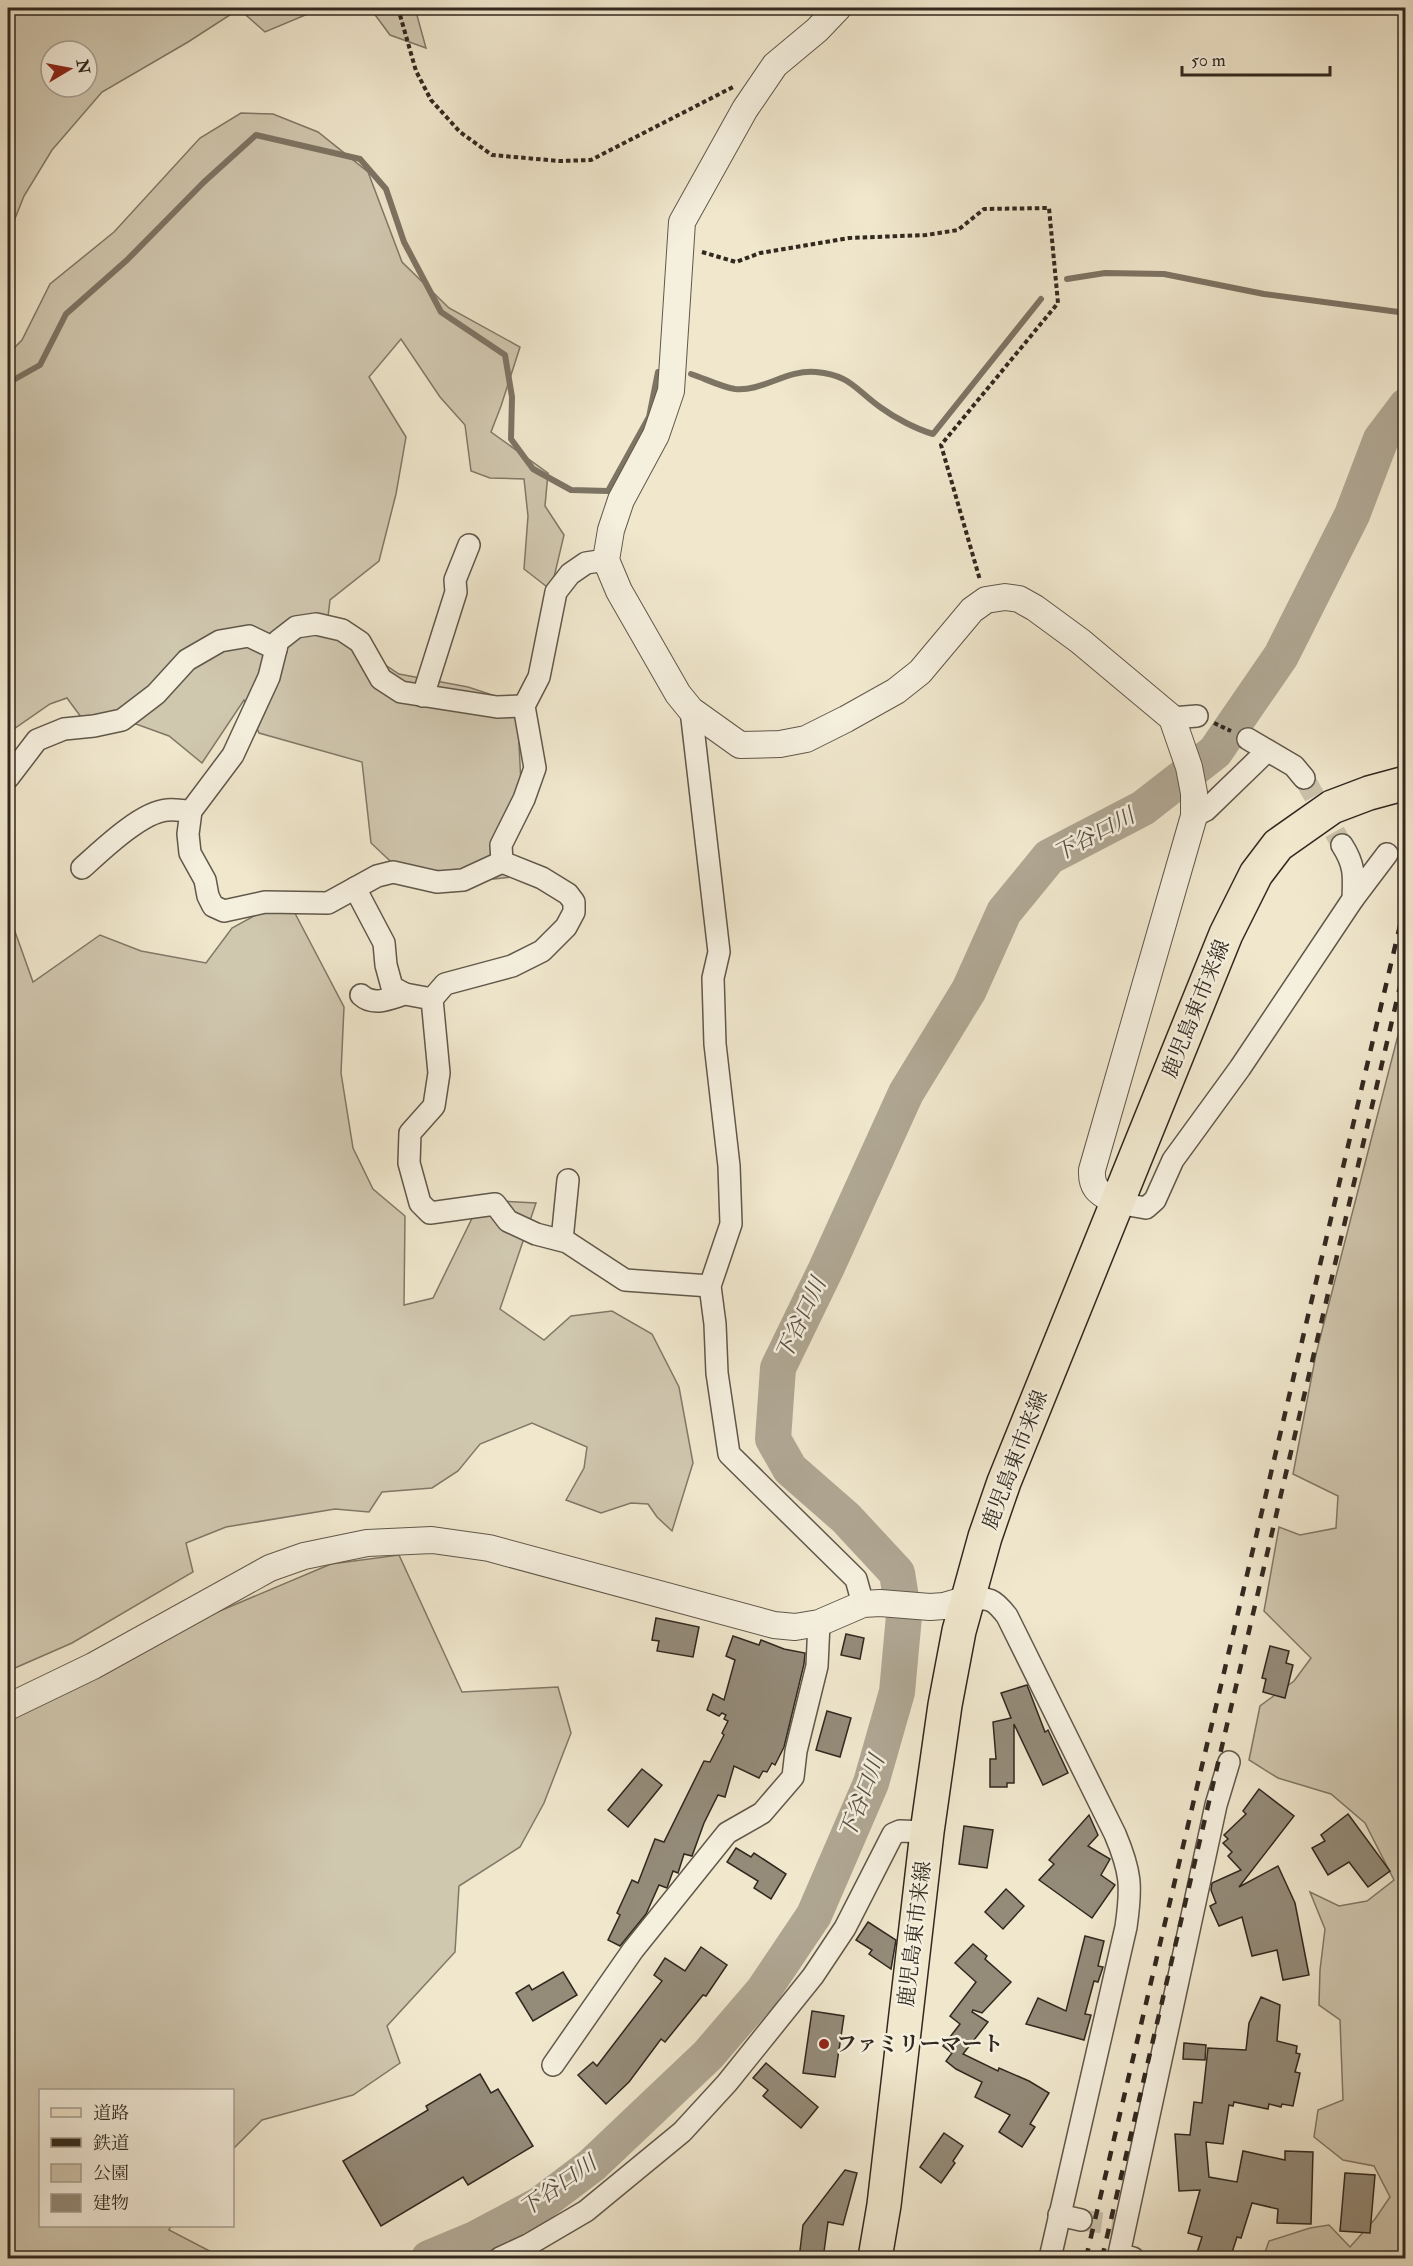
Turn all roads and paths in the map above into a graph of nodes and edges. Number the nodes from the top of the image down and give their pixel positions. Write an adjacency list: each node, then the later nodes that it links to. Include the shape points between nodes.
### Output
1 (398, 8): 3 (path, via 416,71 431,100 460,132 492,155 591,160)
2 (838, 8): 4 (street, via 775,65 745,109 682,222)
3 (734, 86)
4 (680, 245): 6 (street, via 671,391 656,435 621,500); 7 (path, via 736,262 760,253 849,238 957,230 984,209 1049,208 1058,303 941,445)
5 (469, 545): 9 (street, via 455,580 456,592)
6 (606, 560): 10 (street, via 586,563 570,574 556,592 539,677); 11 (street, via 619,591)
7 (987, 600): 11 (street, via 972,610 920,672 896,691 806,739 740,745); 12 (street, via 1019,599 1035,608)
8 (276, 649): 9 (street, via 278,641 296,627 315,624 342,630 360,642 381,679 401,692); 15 (street, via 249,636 220,641 187,660 156,694 122,720 64,729 37,740); 19 (street, via 269,677 233,755)
9 (423, 696): 10 (street, via 497,707)
10 (524, 706): 22 (street, via 535,768 501,845)
11 (691, 710): 32 (street, via 719,952 713,978 715,1044 729,1166 731,1224)
12 (1182, 724): 13 (path); 18 (street)
13 (1248, 739): 14 (street)
14 (1267, 751): 16 (street, via 1294,766); 18 (street, via 1206,810)
15 (8, 778)
16 (1304, 778)
17 (1406, 783): 30 (main road, 鹿児島東市来線, via 1332,807 1278,845 1256,874 1226,934)
18 (1194, 804): 30 (street, via 1092,1170 1096,1190)
19 (191, 811): 23 (street, via 166,810 142,819); 24 (street, via 190,853 205,880 213,906 224,911 265,902 328,903)
20 (1342, 845): 25 (street, via 1352,859)
21 (1386, 854): 25 (street)
22 (502, 862): 24 (street, via 463,880 437,882 393,872); 28 (street, via 542,878 568,894 574,902 570,920 542,951 512,966 445,984)
23 (82, 868)
24 (355, 888): 27 (street, via 384,943 393,987)
25 (1353, 899): 30 (street, via 1173,1160 1155,1200 1146,1208)
26 (362, 994): 27 (street, via 375,1002)
27 (405, 994): 28 (street)
28 (432, 999): 31 (street, via 439,1073 434,1106 410,1133 409,1163 420,1203 430,1213 495,1204 508,1221)
29 (568, 1180): 31 (street)
30 (1117, 1203): 33 (main road, 鹿児島東市来線, via 1004,1482)
31 (562, 1240): 32 (street, via 625,1280)
32 (710, 1286): 34 (street, via 729,1454 856,1579)
33 (968, 1599): 34 (street, via 930,1607); 38 (main road, 鹿児島東市来線, via 945,1705); 40 (street, via 989,1598 1006,1616 1127,1861 1131,1893 1126,1927)
34 (871, 1603): 35 (street)
35 (819, 1623): 36 (street, via 774,1625 489,1548 432,1540 367,1543 304,1556 270,1569 93,1666); 39 (street, via 817,1666 793,1777 762,1813 727,1833 616,1972)
36 (8, 1707)
37 (1229, 1762): 45 (street, via 1216,1805 1119,2254)
38 (927, 1832): 42 (street, via 893,1834 845,1928 813,1976 682,2132 586,2211); 43 (main road, 鹿児島東市来線)
39 (553, 2065)
40 (1059, 2216): 41 (street); 44 (street)
41 (1081, 2220)
42 (500, 2259)
43 (875, 2259)
44 (1050, 2259)
45 (1133, 2259)

